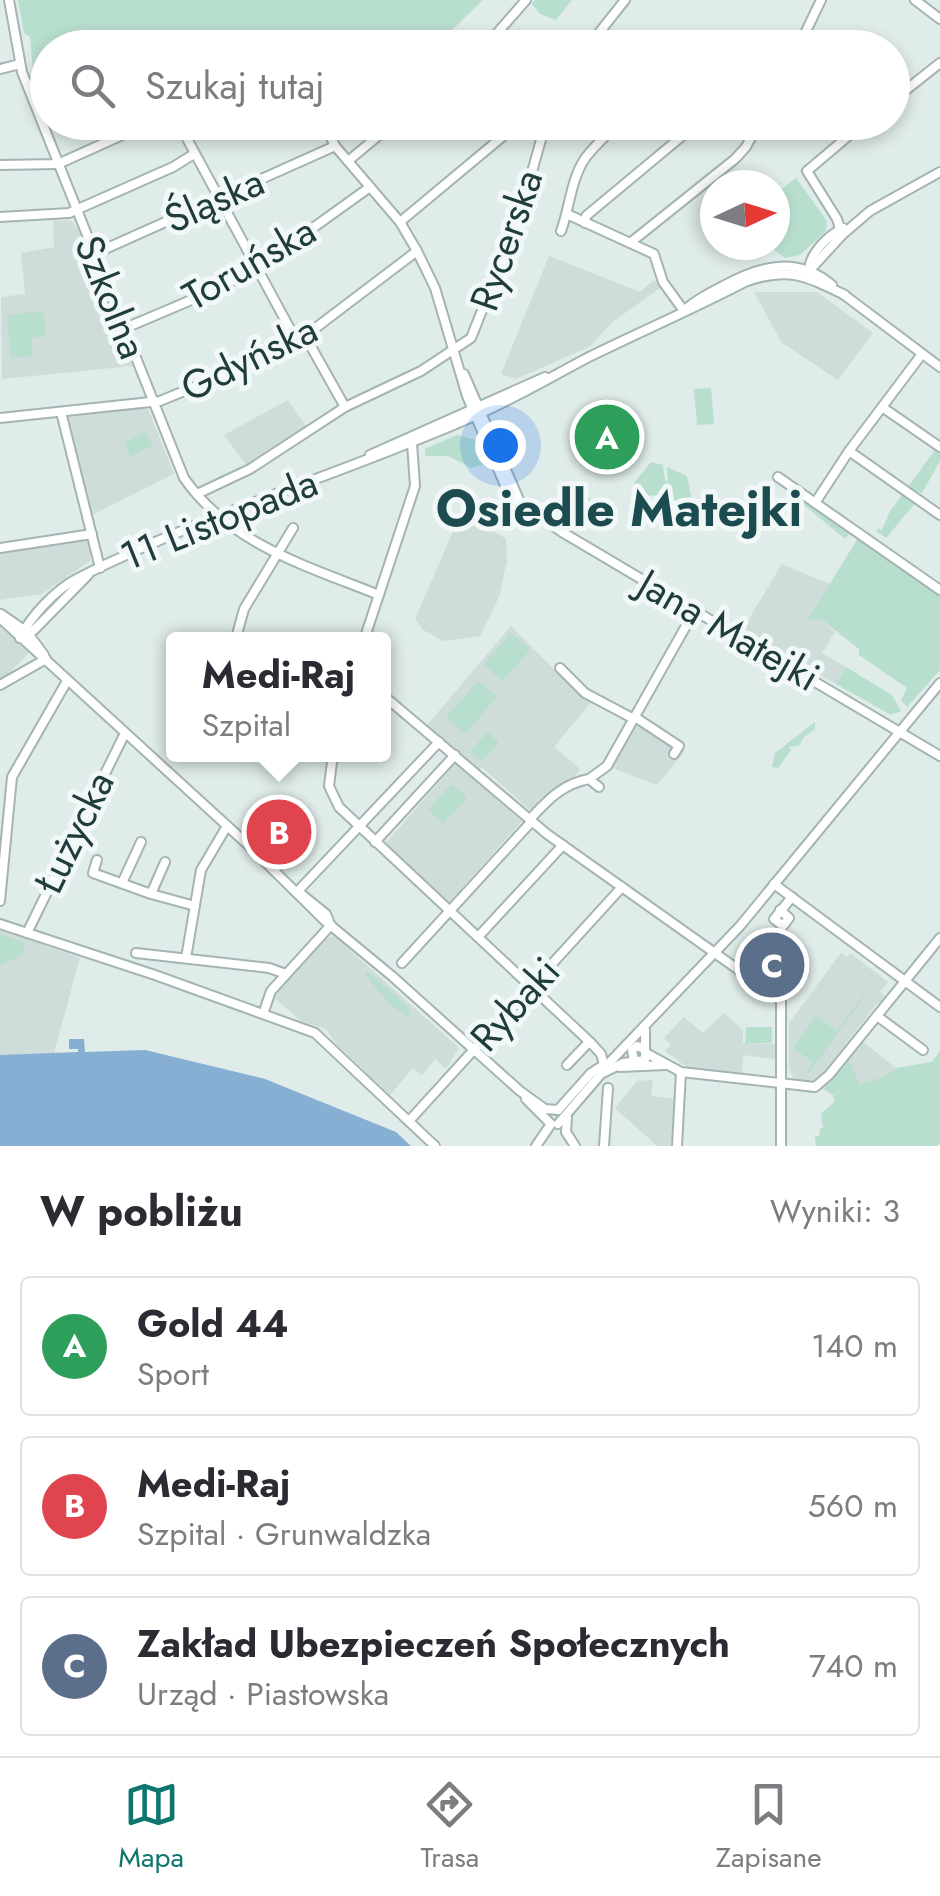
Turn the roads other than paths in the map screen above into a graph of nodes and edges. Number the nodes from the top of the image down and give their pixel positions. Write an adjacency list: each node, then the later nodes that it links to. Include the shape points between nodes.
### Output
1 (9, 0): 12 (street, Szkolna)
2 (526, 0): 8 (street)
3 (624, 0): 9 (street)
4 (808, 0): 6 (street)
5 (915, 0): 7 (street)
6 (819, 3): 10 (street)
7 (940, 19)
8 (500, 30)
9 (601, 30)
10 (806, 30)
11 (940, 63): 14 (street)
12 (20, 64): 13 (street); 15 (street, Szkolna)
13 (0, 69)
14 (910, 86)
15 (30, 90)
16 (49, 140): 30 (street, Szkolna)
17 (112, 140): 30 (street)
18 (187, 140): 28 (street)
19 (332, 140): 27 (street, Jana Matejki)
20 (373, 140): 29 (street)
21 (498, 140): 38 (street)
22 (540, 140): 54 (street, Rycerska, via 474,334)
23 (606, 140): 36 (street, via 582,163)
24 (677, 140): 39 (street)
25 (749, 140): 42 (street)
26 (843, 140): 41 (street, via 807,172)
27 (335, 146): 29 (street, Jana Matejki); 34 (street, Śląska)
28 (194, 154): 34 (street); 35 (street)
29 (348, 161): 33 (street, Jana Matejki)
30 (58, 164): 31 (street); 35 (street, Szkolna)
31 (0, 165)
32 (940, 172): 41 (street)
33 (370, 187): 38 (street, Jana Matejki); 47 (street, Toruńska)
34 (217, 199): 44 (street, Śląska); 47 (street)
35 (76, 211): 37 (street); 44 (street, Szkolna)
36 (569, 215): 39 (street); 40 (street)
37 (0, 217)
38 (400, 222): 43 (street, Jana Matejki)
39 (585, 223): 42 (street)
40 (561, 232)
41 (840, 232): 45 (street)
42 (630, 243): 51 (street, via 654,254 663,282)
43 (417, 251): 53 (street, Gdyńska); 54 (street, Jana Matejki)
44 (94, 254): 52 (street, Szkolna)
45 (815, 259): 46 (street); 48 (street); 49 (street)
46 (796, 266): 48 (street, 11 Listopada); 51 (street, 11 Listopada, via 751,272)
47 (257, 268): 52 (street, Toruńska); 53 (street)
48 (808, 274): 49 (street, 11 Listopada); 50 (street, 11 Listopada); 51 (street, 11 Listopada, via 766,274)
49 (821, 276): 50 (street, 11 Listopada)
50 (845, 295): 55 (street, 11 Listopada)
51 (684, 311): 59 (street, 11 Listopada)
52 (122, 329): 58 (street, Szkolna)
53 (301, 338): 58 (street, Gdyńska); 60 (street)
54 (454, 349): 57 (street, Jana Matejki); 60 (street)
55 (922, 354): 56 (street, 11 Listopada); 61 (street)
56 (940, 368)
57 (470, 395): 59 (street); 62 (street, Jana Matejki); 65 (street)
58 (152, 402): 63 (street, Gdyńska); 71 (street, Szkolna, via 180,471)
59 (493, 403): 62 (street, 11 Listopada); 66 (street)
60 (345, 407): 71 (street, via 250,470)
61 (882, 407): 68 (street); 69 (street)
62 (477, 410): 65 (street, 11 Listopada); 66 (street, Jana Matejki)
63 (61, 412): 64 (street, Gdyńska); 76 (street)
64 (0, 418)
65 (459, 418): 66 (street); 67 (street, 11 Listopada)
66 (483, 426): 82 (street, Jana Matejki, via 520,502)
67 (411, 440): 73 (street, 11 Listopada); 81 (street, via 416,486)
68 (940, 448)
69 (848, 451): 72 (street); 74 (street)
70 (778, 477): 72 (street)
71 (197, 494): 73 (street, Szkolna)
72 (816, 503): 80 (street)
73 (218, 515): 78 (street, Szkolna); 79 (street, 11 Listopada)
74 (940, 515)
75 (293, 528): 78 (street)
76 (92, 534): 77 (street); 79 (street)
77 (0, 548)
78 (275, 554): 81 (street, Szkolna); 85 (street)
79 (100, 568): 84 (street, 11 Listopada, via 78,578)
80 (940, 590)
81 (379, 594): 86 (street)
82 (695, 610): 93 (street); 94 (street, Jana Matejki)
83 (0, 615): 84 (street)
84 (27, 632): 87 (street); 87 (street)
85 (238, 632)
86 (367, 632)
87 (46, 660): 89 (street); 91 (street)
88 (560, 668): 93 (street, via 592,698)
89 (68, 681): 95 (street); 119 (street, via 12,777)
90 (940, 683): 94 (street)
91 (0, 685)
92 (391, 702): 96 (street)
93 (634, 718): 97 (street, via 679,746); 101 (street, via 607,766)
94 (899, 731): 99 (street, Jana Matejki); 114 (street)
95 (124, 733): 105 (street); 125 (street, Łużycka)
96 (439, 742): 98 (street); 106 (street)
97 (674, 754)
98 (455, 755): 104 (street); 109 (street)
99 (940, 756)
100 (333, 762): 103 (street, via 329,786)
101 (585, 779): 102 (street); 104 (street, via 557,790)
102 (599, 788)
103 (349, 818): 106 (street); 107 (street)
104 (531, 820): 110 (street); 121 (street)
105 (227, 826): 116 (street); 120 (street, via 201,870)
106 (358, 826): 107 (street); 109 (street)
107 (347, 838): 116 (street)
108 (141, 842): 113 (street)
109 (375, 842): 121 (street)
110 (562, 844): 115 (street); 126 (street, Rybaki)
111 (97, 860): 113 (street, via 94,873)
112 (165, 862): 117 (street)
113 (122, 884): 117 (street)
114 (774, 884): 118 (street); 129 (street)
115 (622, 886): 129 (street); 137 (street, Rybaki)
116 (297, 892): 124 (street)
117 (152, 894): 120 (street)
118 (792, 897): 122 (street); 136 (street)
119 (0, 900)
120 (195, 906): 131 (street)
121 (449, 910): 126 (street); 132 (street)
122 (780, 910)
123 (0, 924): 125 (street)
124 (330, 925): 135 (street); 147 (street)
125 (27, 933): 140 (street)
126 (478, 937): 137 (street)
127 (940, 938): 136 (street)
128 (778, 941): 134 (street)
129 (716, 952): 134 (street); 142 (street)
130 (136, 953): 131 (street)
131 (186, 958): 135 (street)
132 (402, 963)
133 (788, 963): 138 (street)
134 (742, 972): 138 (street)
135 (286, 974): 140 (street, via 271,990)
136 (905, 981): 139 (street); 141 (street)
137 (530, 986): 144 (street); 147 (street, Rybaki)
138 (770, 992): 153 (street, via 782,1004)
139 (940, 1006)
140 (263, 1014): 159 (street, via 315,1032)
141 (877, 1016): 145 (street); 153 (street, via 821,1084)
142 (647, 1026): 143 (street); 146 (street)
143 (637, 1037): 148 (street); 149 (street)
144 (589, 1042): 149 (street); 151 (street)
145 (923, 1050)
146 (645, 1051): 148 (street); 150 (street)
147 (471, 1052): 155 (street); 159 (street, Rybaki)
148 (635, 1056): 149 (street); 150 (street)
149 (611, 1064): 150 (street); 156 (street); 156 (street, via 591,1073)
150 (664, 1064): 152 (street)
151 (567, 1065)
152 (681, 1072): 153 (street); 164 (street)
153 (782, 1084): 165 (street)
154 (608, 1088): 163 (street)
155 (520, 1091): 157 (street); 158 (street)
156 (570, 1102): 157 (street); 158 (street); 162 (street, via 565,1127)
157 (538, 1104): 158 (street)
158 (554, 1117): 161 (street); 162 (street)
159 (409, 1121): 160 (street)
160 (435, 1146)
161 (536, 1146)
162 (575, 1146)
163 (604, 1146)
164 (677, 1146)
165 (780, 1146)

